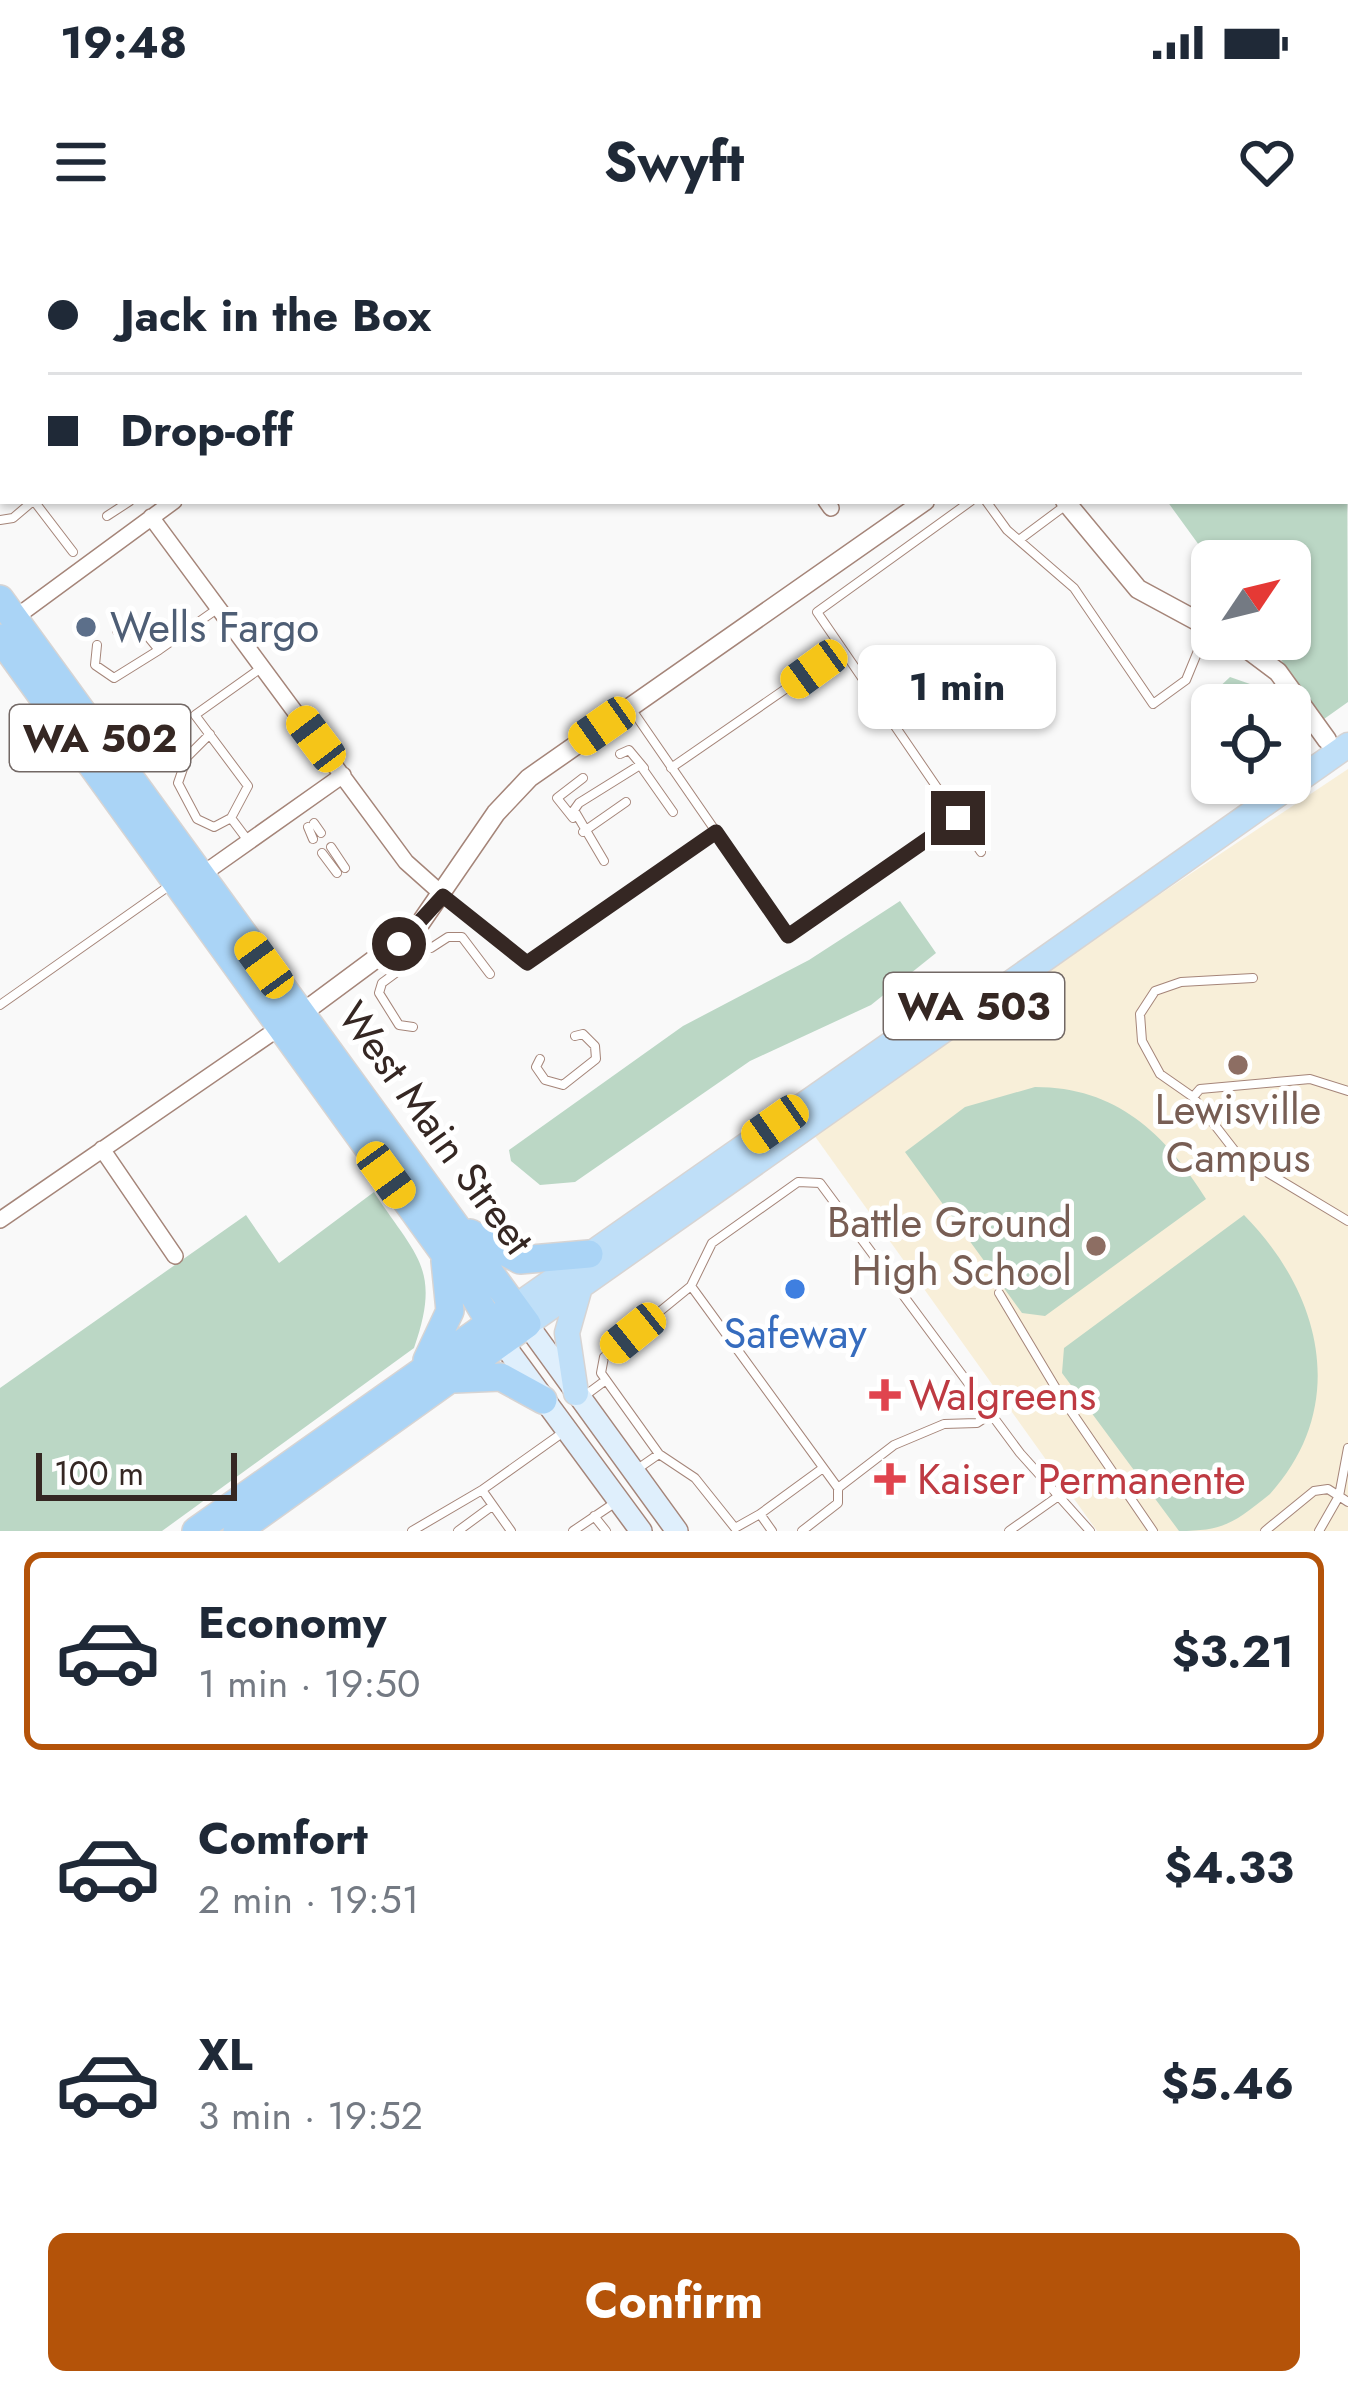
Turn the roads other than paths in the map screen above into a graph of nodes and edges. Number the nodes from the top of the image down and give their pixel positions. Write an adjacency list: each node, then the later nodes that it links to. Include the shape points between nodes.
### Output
1 (30, 504): 12 (lane)
2 (36, 504): 14 (lane)
3 (125, 504): 10 (lane)
4 (170, 504): 11 (street)
5 (921, 504): 25 (street)
6 (967, 504): 21 (lane, via 817,612)
7 (989, 504): 13 (lane)
8 (1064, 504): 13 (lane)
9 (1068, 504): 16 (street, via 1138,589)
10 (106, 516)
11 (151, 517): 15 (street); 17 (street)
12 (0, 520)
13 (1019, 540): 22 (lane, via 1074,588 1153,704 1186,680)
14 (73, 552)
15 (219, 608): 20 (lane); 24 (street)
16 (1191, 618)
17 (3, 621): 50 (highway, West Main Street / WA 502)
18 (117, 631): 20 (lane, via 141,628)
19 (97, 645): 20 (lane, via 95,665 114,678)
20 (159, 650)
21 (842, 650): 31 (lane); 40 (lane)
22 (1195, 660)
23 (1262, 660): 27 (street)
24 (262, 667): 26 (lane, via 195,716); 32 (street)
25 (629, 707): 31 (lane); 51 (street, via 511,796)
26 (210, 734): 39 (lane, via 248,786); 39 (lane, via 187,757 178,783 197,819 214,827)
27 (1341, 737): 29 (main road); 69 (main road, WA 503)
28 (620, 754): 30 (lane, via 629,750)
29 (1311, 755)
30 (644, 768): 34 (lane); 42 (lane, via 635,766 579,803)
31 (671, 768): 43 (lane)
32 (343, 776): 45 (street); 51 (street, via 406,862)
33 (583, 778): 42 (lane, via 557,798)
34 (654, 783): 35 (lane); 38 (lane)
35 (641, 792)
36 (626, 802): 42 (lane)
37 (1239, 804): 65 (main road, WA 503)
38 (673, 812)
39 (231, 818): 45 (lane)
40 (958, 818): 43 (lane, via 788,936); 47 (lane)
41 (311, 825): 44 (lane)
42 (580, 828): 48 (lane)
43 (716, 832): 51 (lane, via 527,963)
44 (317, 836)
45 (249, 842): 50 (street)
46 (327, 850): 49 (lane)
47 (981, 852)
48 (604, 861)
49 (341, 870)
50 (188, 879): 54 (lane); 55 (highway, West Main Street / WA 502)
51 (443, 896): 55 (street, via 399,944)
52 (490, 974): 56 (lane, via 462,938 448,937 382,983 379,993 399,1025)
53 (1252, 978): 60 (lane, via 1167,984 1145,1001 1142,1041 1160,1074)
54 (0, 1006)
55 (290, 1021): 61 (street); 64 (highway, West Main Street / WA 502); 67 (highway, West Main Street / WA 502)
56 (413, 1027)
57 (575, 1036): 58 (lane, via 592,1041 593,1064 555,1086 536,1067)
58 (540, 1059)
59 (1348, 1091): 60 (lane, via 1310,1079)
60 (1193, 1097): 63 (lane, via 1238,1155)
61 (102, 1149): 62 (street); 66 (street)
62 (0, 1220)
63 (1348, 1221)
64 (458, 1226): 65 (highway, via 520,1260); 71 (highway, West Main Street / WA 502)
65 (590, 1254): 71 (main road, WA 503)
66 (176, 1256)
67 (444, 1257): 71 (highway, West Main Street / WA 502); 72 (highway, via 452,1298)
68 (691, 1286): 73 (lane, via 604,1357); 76 (lane, via 712,1243 798,1182 820,1183); 80 (lane)
69 (580, 1287): 71 (main road, WA 503); 74 (main road, via 567,1333)
70 (999, 1293): 103 (lane)
71 (508, 1324): 72 (highway, WA 503); 74 (main road, West Main Street); 75 (main road, West Main Street)
72 (435, 1375): 75 (highway, via 501,1377); 90 (highway, WA 503); 91 (highway, WA 503)
73 (606, 1380): 74 (lane); 79 (lane)
74 (578, 1396): 81 (main road, West Main Street)
75 (543, 1400): 77 (main road, West Main Street)
76 (991, 1414): 82 (lane, via 894,1445); 84 (lane)
77 (566, 1430): 83 (lane); 86 (main road, West Main Street)
78 (1348, 1448): 85 (lane)
79 (659, 1454): 81 (lane); 88 (lane, via 695,1478 735,1528)
80 (823, 1468): 82 (lane); 88 (lane)
81 (634, 1472): 98 (main road, West Main Street)
82 (838, 1488): 100 (lane, via 838,1503)
83 (482, 1490): 87 (lane); 92 (lane)
84 (1060, 1495): 101 (lane); 102 (lane)
85 (1343, 1499): 104 (lane, via 1328,1489 1314,1492); 105 (lane)
86 (617, 1501): 89 (lane); 97 (main road, West Main Street)
87 (492, 1507): 93 (lane); 94 (lane)
88 (760, 1514): 99 (lane)
89 (594, 1516): 95 (lane); 96 (lane)
90 (196, 1531)
91 (237, 1531)
92 (412, 1531)
93 (458, 1531)
94 (511, 1531)
95 (573, 1531)
96 (606, 1531)
97 (640, 1531)
98 (677, 1531)
99 (772, 1531)
100 (802, 1531)
101 (1009, 1531)
102 (1090, 1531)
103 (1154, 1531)
104 (1265, 1531)
105 (1319, 1531)

